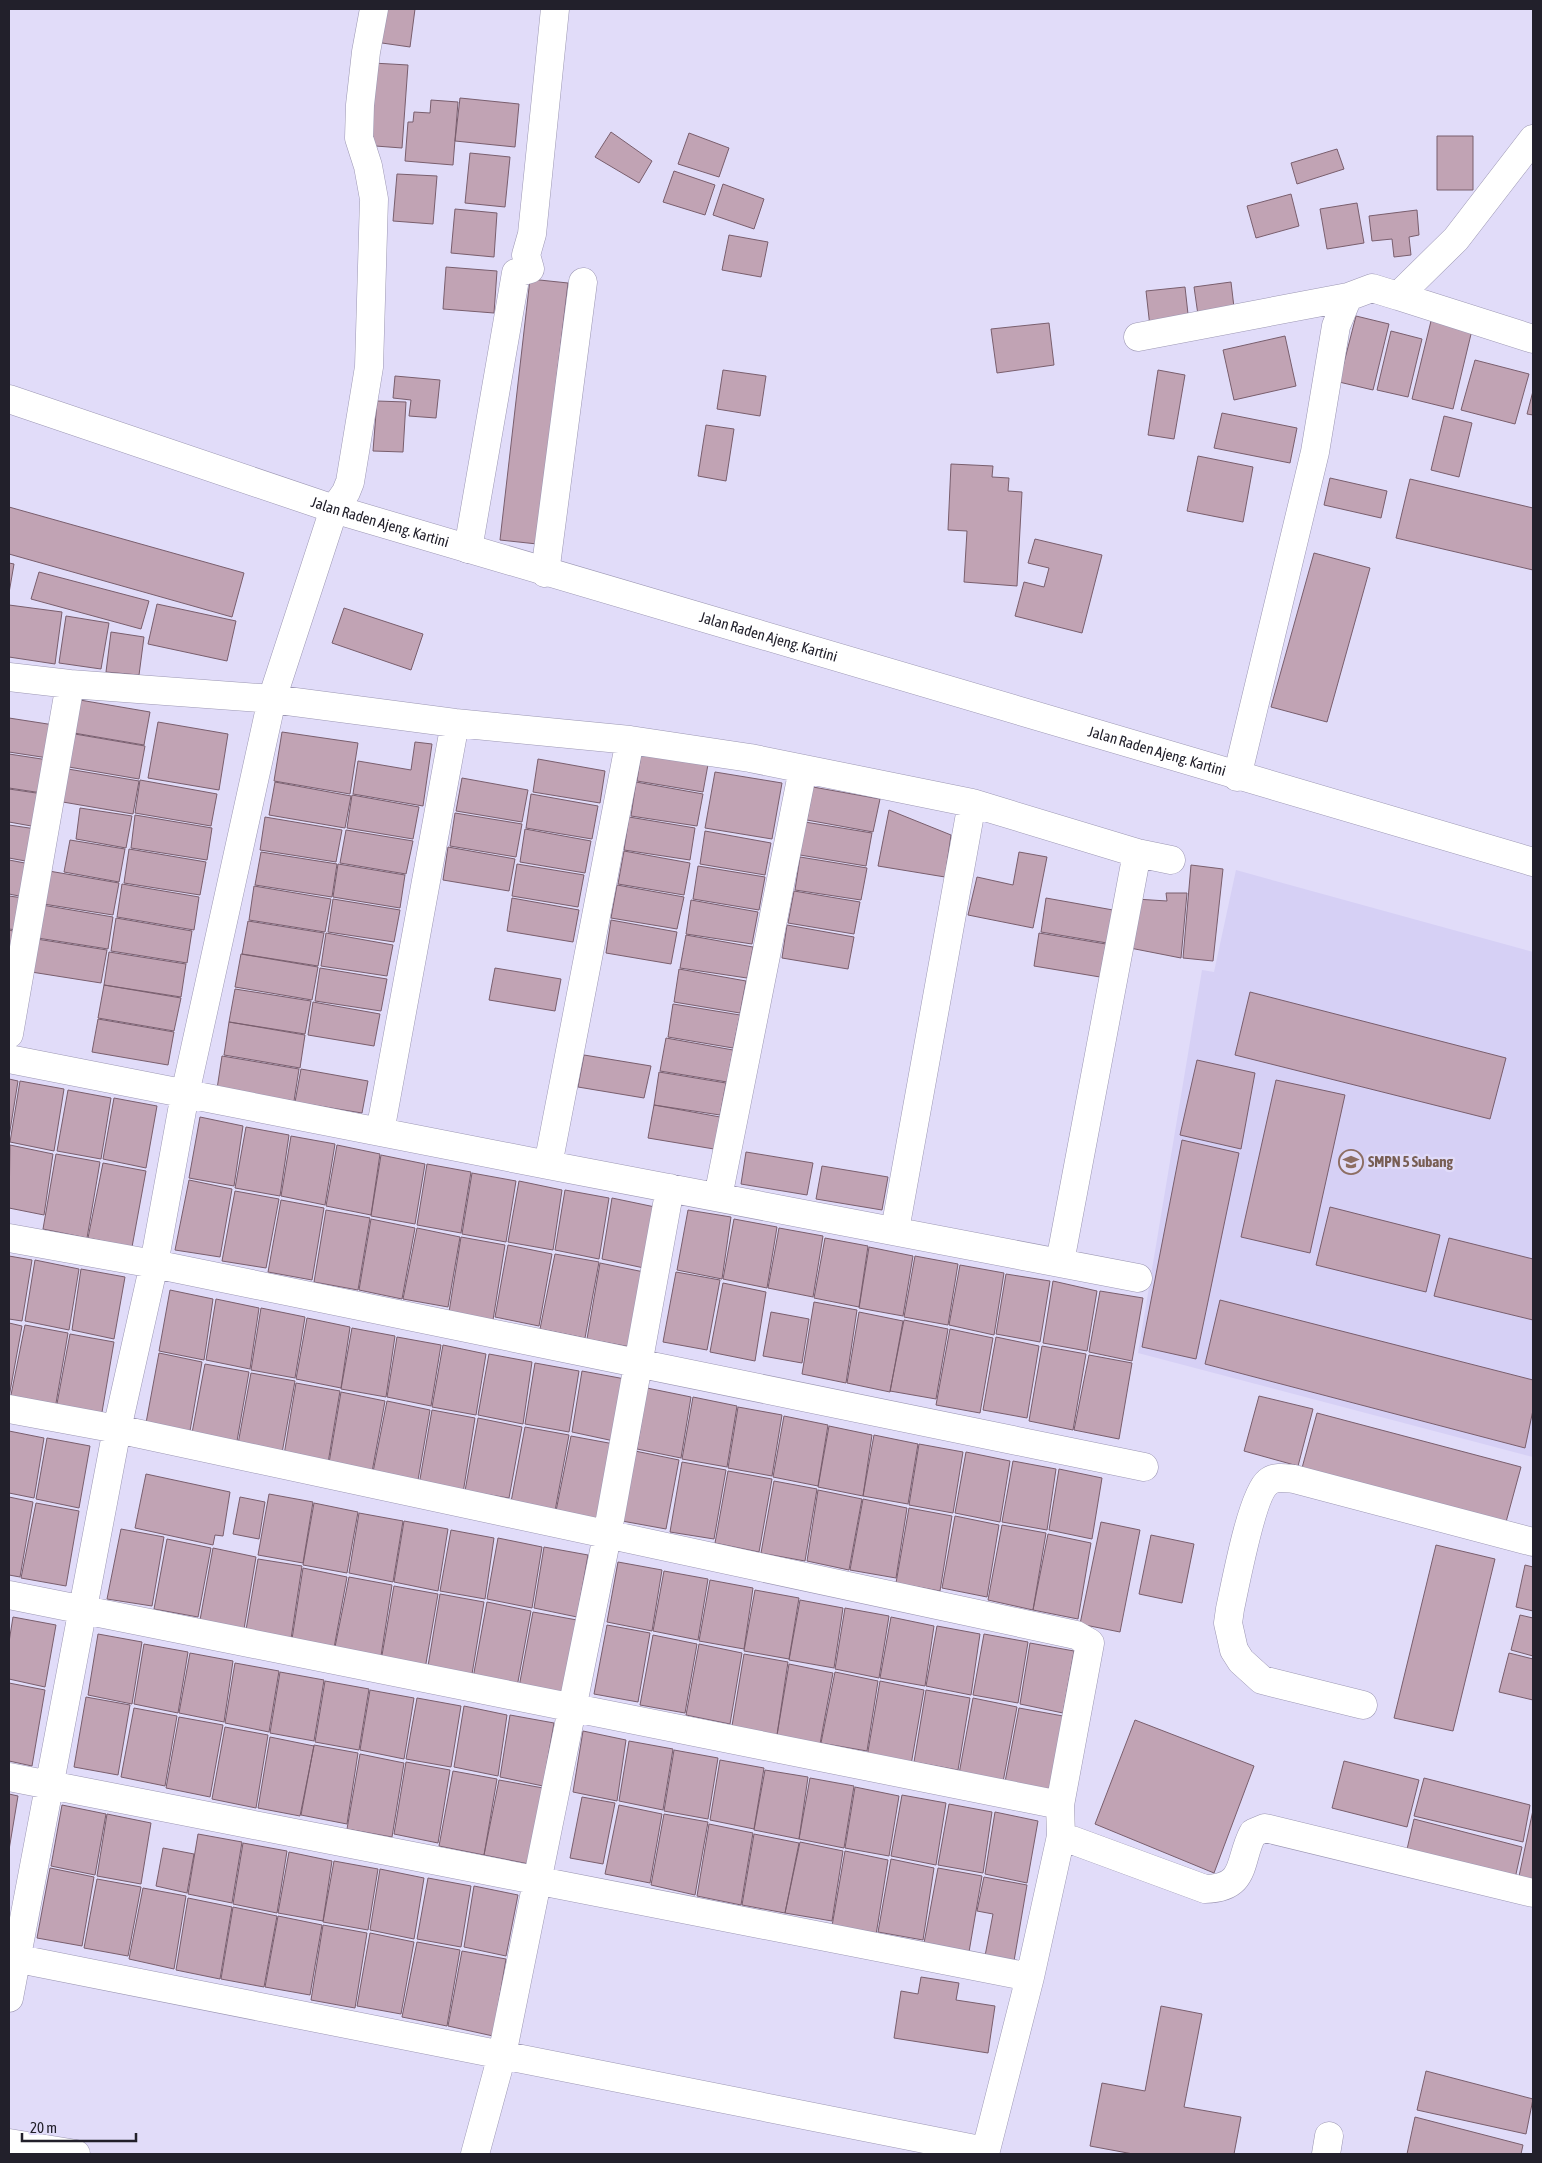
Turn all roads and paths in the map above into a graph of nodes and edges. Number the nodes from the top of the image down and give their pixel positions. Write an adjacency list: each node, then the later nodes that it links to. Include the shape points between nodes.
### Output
1 (374, 9): 10 (street, via 366,52 359,138 374,199 369,366 350,482)
2 (555, 9): 11 (street, via 532,234 526,255 530,269 516,273)
3 (1533, 139): 5 (street, via 1456,239)
4 (583, 282): 12 (street)
5 (1398, 296): 6 (street, via 1372,288); 8 (street)
6 (1348, 297): 7 (street); 19 (street, via 1336,326 1315,452)
7 (1138, 337)
8 (1533, 339)
9 (9, 399): 10 (street, Jalan Raden Ajeng. Kartini)
10 (334, 509): 11 (street, Jalan Raden Ajeng. Kartini); 15 (street)
11 (468, 549): 12 (street, Jalan Raden Ajeng. Kartini)
12 (546, 573): 19 (street, Jalan Raden Ajeng. Kartini)
13 (9, 677): 14 (street)
14 (70, 684): 15 (street); 24 (street)
15 (272, 700): 16 (street); 26 (street)
16 (455, 723): 17 (street); 27 (street)
17 (630, 740): 18 (street); 28 (street)
18 (803, 769): 20 (street); 30 (street)
19 (1237, 776): 23 (street, Jalan Raden Ajeng. Kartini)
20 (972, 803): 21 (street); 31 (street)
21 (1137, 853): 22 (street); 33 (street)
22 (1171, 860)
23 (1533, 862)
24 (9, 1034)
25 (9, 1059): 26 (street)
26 (185, 1094): 27 (street); 34 (street)
27 (380, 1132): 28 (street)
28 (548, 1165): 29 (street)
29 (670, 1188): 30 (street); 36 (street)
30 (718, 1197): 31 (street)
31 (895, 1230): 33 (street)
32 (9, 1238): 34 (street)
33 (1060, 1262): 35 (street)
34 (154, 1264): 36 (street); 38 (street)
35 (1138, 1278)
36 (638, 1365): 39 (street); 40 (street)
37 (9, 1410): 38 (street)
38 (117, 1430): 40 (street); 43 (street)
39 (1144, 1467)
40 (607, 1536): 45 (street); 48 (street, via 1076,1635 1090,1643)
41 (1533, 1542): 44 (street, via 1294,1479 1269,1481 1262,1488 1253,1512 1230,1610 1228,1623 1234,1650 1262,1680)
42 (9, 1595): 43 (street)
43 (83, 1610): 45 (street); 47 (street)
44 (1363, 1704)
45 (572, 1708): 48 (street); 50 (street)
46 (9, 1777): 47 (street)
47 (49, 1785): 50 (street); 52 (street)
48 (1060, 1805): 49 (street)
49 (1061, 1836): 51 (street, via 1205,1889 1224,1886 1240,1873 1253,1833 1265,1828); 53 (street)
50 (537, 1882): 53 (street); 55 (street)
51 (1533, 1893)
52 (12, 1957): 54 (street); 55 (street)
53 (1030, 1977): 57 (street)
54 (9, 1998)
55 (502, 2055): 57 (street); 59 (street)
56 (9, 2143): 58 (street)
57 (985, 2153)
58 (76, 2154)
59 (475, 2154)

